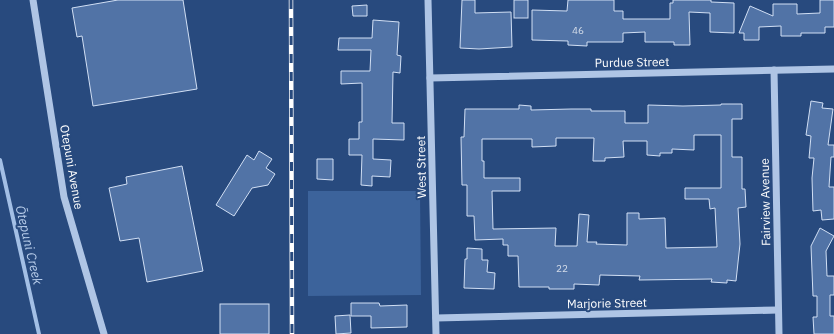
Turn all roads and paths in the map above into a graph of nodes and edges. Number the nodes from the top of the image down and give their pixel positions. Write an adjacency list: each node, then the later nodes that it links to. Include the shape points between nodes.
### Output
1 (33, 0): 8 (street, Otepuni Avenue, via 64,197)
2 (428, 0): 5 (street, West Street)
3 (834, 69): 4 (street, Purdue Street)
4 (774, 70): 5 (street, Purdue Street); 6 (street, Fairview Avenue)
5 (430, 78): 7 (street, West Street)
6 (778, 310): 7 (street, Marjorie Street); 10 (street, Fairview Avenue)
7 (436, 318): 9 (street, West Street)
8 (104, 334)
9 (436, 334)
10 (779, 334)

